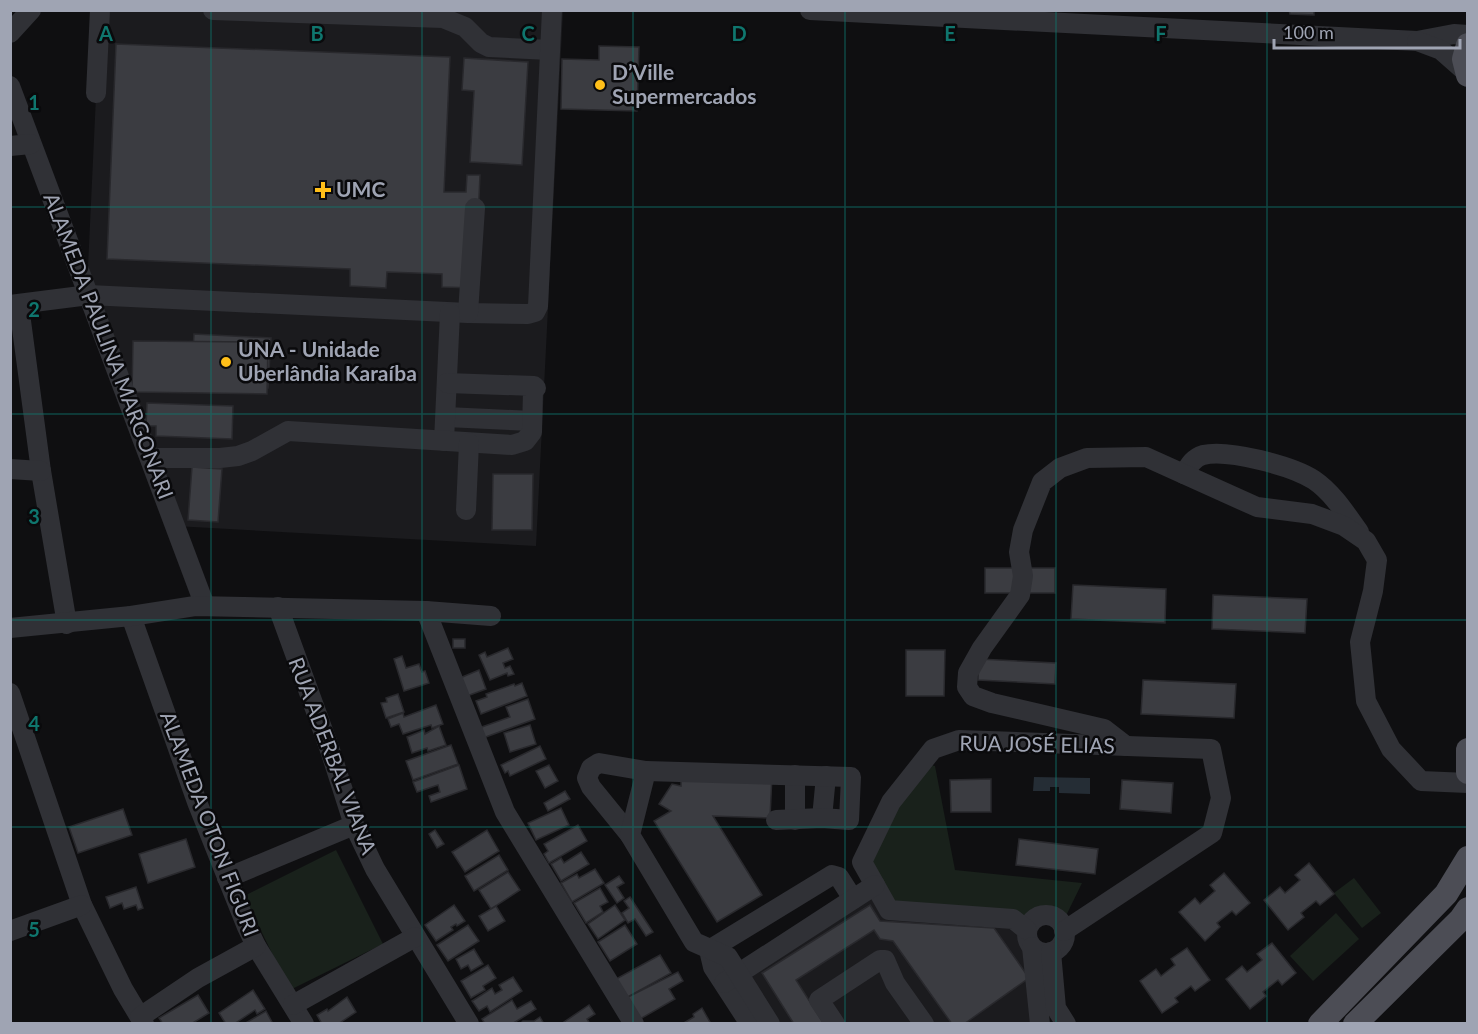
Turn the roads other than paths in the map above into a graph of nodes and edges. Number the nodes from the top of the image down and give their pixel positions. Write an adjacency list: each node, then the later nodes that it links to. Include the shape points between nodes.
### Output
1 (31, 10): 6 (street)
2 (100, 10): 13 (street)
3 (213, 10): 10 (street, via 443,18 465,27 481,44)
4 (552, 10): 10 (street)
5 (810, 10): 8 (street)
6 (10, 33)
7 (1467, 35): 8 (street)
8 (1417, 41): 11 (street, via 1440,50)
9 (1467, 45): 11 (main road)
10 (550, 50): 19 (street, via 536,312)
11 (1467, 74)
12 (10, 86): 14 (street, ALAMEDA PAULINA MARGONARI)
13 (96, 93)
14 (31, 144): 15 (street); 17 (street, ALAMEDA PAULINA MARGONARI)
15 (10, 146)
16 (475, 208): 19 (street)
17 (89, 295): 18 (street); 19 (street); 25 (street, ALAMEDA PAULINA MARGONARI)
18 (15, 305): 27 (street)
19 (459, 313): 20 (street)
20 (447, 383): 21 (street); 22 (street, via 534,386)
21 (446, 417): 22 (street); 23 (street)
22 (532, 421): 24 (street, via 532,432 525,441 512,445)
23 (444, 441): 24 (street); 25 (street, via 288,431 238,456)
24 (469, 443): 29 (street)
25 (150, 459): 31 (street, ALAMEDA PAULINA MARGONARI)
26 (10, 469): 27 (street)
27 (41, 471): 36 (street)
28 (1184, 474): 30 (street, via 1257,507 1312,514 1344,526); 30 (street, via 1192,461 1203,455 1240,456 1295,470 1332,495); 39 (street, via 1146,457 1087,458 1059,468 1042,482 1023,530 1020,595 968,673 966,687 973,696 1104,729)
29 (466, 510)
30 (1366, 541): 45 (street, via 1377,560 1360,642 1366,701 1391,750 1421,781)
31 (205, 606): 32 (street); 34 (street)
32 (278, 607): 33 (street); 47 (street, RUA ADERBAL VIANA)
33 (426, 611): 35 (street); 68 (street, via 505,812)
34 (131, 616): 36 (street); 52 (street, ALAMEDA OTON FIGURI)
35 (491, 616)
36 (67, 624): 37 (street)
37 (10, 628)
38 (10, 693): 55 (street)
39 (1126, 746): 50 (street, RUA JOSÉ ELIAS, via 959,740 933,749 891,802); 58 (street, RUA JOSÉ ELIAS, via 1211,749 1221,798 1212,833)
40 (1467, 750): 42 (main road)
41 (645, 771): 43 (street); 48 (street); 48 (street, via 598,763 587,778)
42 (1467, 772)
43 (795, 775): 44 (street); 46 (street, via 786,820)
44 (825, 776): 46 (street); 46 (street, via 851,777 849,820)
45 (1467, 783)
46 (822, 818)
47 (354, 825): 52 (street); 59 (street, RUA ADERBAL VIANA)
48 (630, 835): 62 (street, via 694,942)
49 (1467, 858): 75 (main road, via 1446,894)
50 (862, 862): 51 (street); 53 (street)
51 (839, 877): 54 (street); 62 (street, via 832,875)
52 (226, 878): 61 (street, ALAMEDA OTON FIGURI)
53 (875, 885): 54 (street); 60 (street, via 889,910 1013,920)
54 (853, 899): 63 (street)
55 (82, 905): 57 (street); 65 (street)
56 (1467, 909): 76 (main road)
57 (10, 931)
58 (1064, 931): 60 (street, via 1063,942); 60 (street, via 1058,920 1046,915 1034,919)
59 (415, 937): 64 (street); 67 (street, RUA ADERBAL VIANA)
60 (1036, 943): 73 (street); 74 (street, via 1056,1008)
61 (256, 946): 64 (street, ALAMEDA OTON FIGURI); 65 (street, via 198,978)
62 (709, 950): 63 (street, via 728,957)
63 (731, 978): 69 (street); 70 (street)
64 (293, 1005): 66 (street, ALAMEDA OTON FIGURI)
65 (142, 1020)
66 (304, 1023)
67 (469, 1023)
68 (634, 1023)
69 (750, 1023)
70 (770, 1023)
71 (836, 1023): 72 (street, via 819,1000 885,960 895,983)
72 (924, 1023)
73 (1040, 1023)
74 (1066, 1023)
75 (1320, 1023)
76 (1355, 1023)

